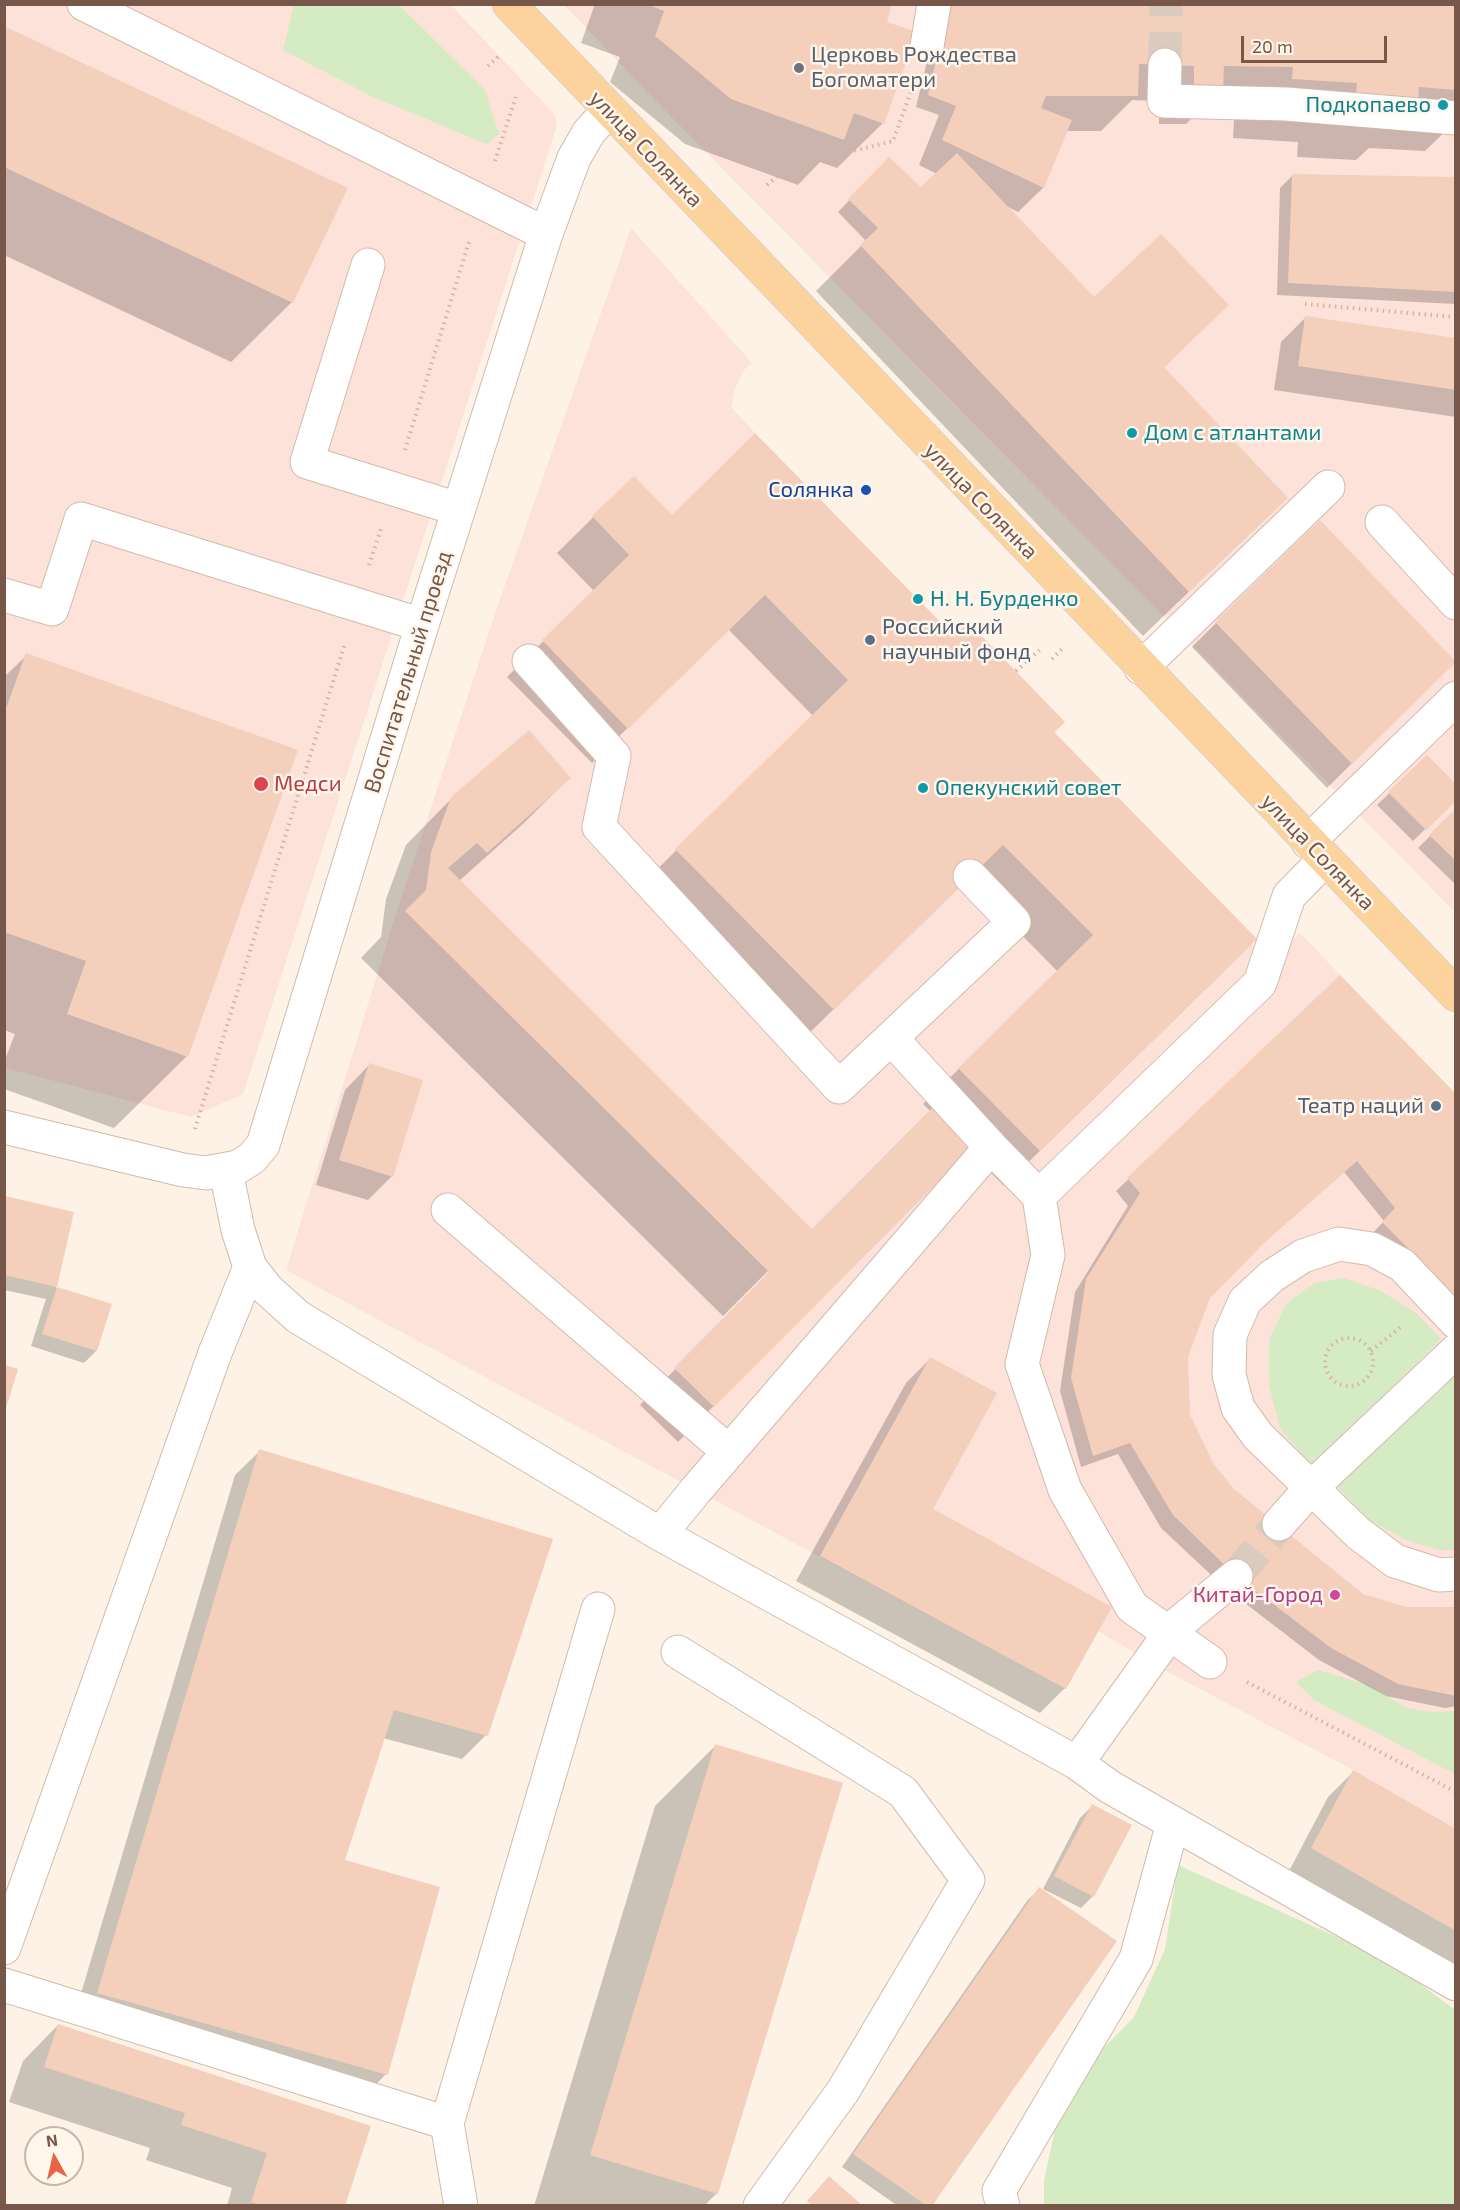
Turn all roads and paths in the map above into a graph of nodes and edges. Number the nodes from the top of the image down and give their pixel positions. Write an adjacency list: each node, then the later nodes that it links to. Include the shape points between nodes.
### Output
1 (84, 4): 12 (street)
2 (509, 4): 9 (main road, улица Солянка)
3 (934, 4): 4 (street)
4 (927, 46): 11 (path, via 893,141 788,168)
5 (499, 56): 7 (path)
6 (1165, 65): 10 (street, via 1164,101 1286,104)
7 (488, 66)
8 (516, 96): 12 (path)
9 (609, 110): 13 (street, Воспитательный проезд, via 589,132 574,158); 31 (main road, улица Солянка)
10 (1455, 118)
11 (767, 185)
12 (482, 202): 13 (street); 18 (path)
13 (546, 234): 19 (street, Воспитательный проезд)
14 (368, 265): 18 (street, via 307,462)
15 (1305, 304): 16 (path)
16 (1455, 317)
17 (1328, 487): 31 (street)
18 (393, 489): 19 (street); 25 (path)
19 (458, 509): 26 (street, Воспитательный проезд)
20 (1382, 522): 24 (street)
21 (1145, 572): 22 (path)
22 (1132, 584)
23 (4, 595): 25 (street, via 52,609 81,519)
24 (1455, 603)
25 (357, 604): 26 (street); 40 (path)
26 (422, 625): 41 (street, Воспитательный проезд, via 263,1145 252,1158)
27 (1042, 648): 32 (path)
28 (1062, 649): 29 (path)
29 (1052, 659)
30 (529, 661): 37 (street, via 614,756 599,827 839,1087)
31 (1141, 668): 34 (main road, улица Солянка)
32 (1016, 671)
33 (1455, 698): 34 (street)
34 (1317, 851): 36 (main road, улица Солянка); 42 (street, via 1289,896 1260,983)
35 (970, 876): 37 (street, via 1014,922)
36 (1454, 990)
37 (891, 1038): 39 (street)
38 (4, 1127): 40 (street)
39 (991, 1147): 42 (street); 48 (street)
40 (183, 1170): 41 (street)
41 (226, 1171): 44 (street)
42 (1039, 1196): 55 (street, via 1048,1256 1022,1364 1065,1490 1132,1607)
43 (448, 1210): 48 (street)
44 (250, 1266): 51 (street, via 267,1289 298,1317); 61 (street, via 215,1353)
45 (1455, 1322): 49 (street, via 1402,1265 1372,1248 1339,1244 1303,1256 1272,1276 1245,1301 1230,1335 1229,1375 1238,1408 1258,1436)
46 (1455, 1351): 49 (street)
47 (1335, 1382): 47 (path, via 1324,1360 1330,1346 1352,1338 1366,1345 1373,1358 1370,1374 1350,1386)
48 (729, 1452): 51 (street)
49 (1311, 1488): 50 (street); 52 (street, via 1358,1533 1395,1561 1439,1575)
50 (1279, 1524)
51 (660, 1534): 58 (street)
52 (1455, 1574)
53 (1236, 1575): 55 (street)
54 (598, 1609): 64 (street)
55 (1170, 1633): 57 (street); 58 (street)
56 (678, 1652): 66 (street, via 903,1791 968,1880 843,2091)
57 (1210, 1662): 59 (path)
58 (1077, 1763): 60 (street)
59 (1455, 1792)
60 (1173, 1823): 62 (street); 67 (street, via 1136,1959 999,2191)
61 (4, 1948)
62 (1455, 1984)
63 (4, 1985): 64 (street)
64 (447, 2123): 65 (street)
65 (461, 2205)
66 (760, 2205)
67 (1003, 2205)

